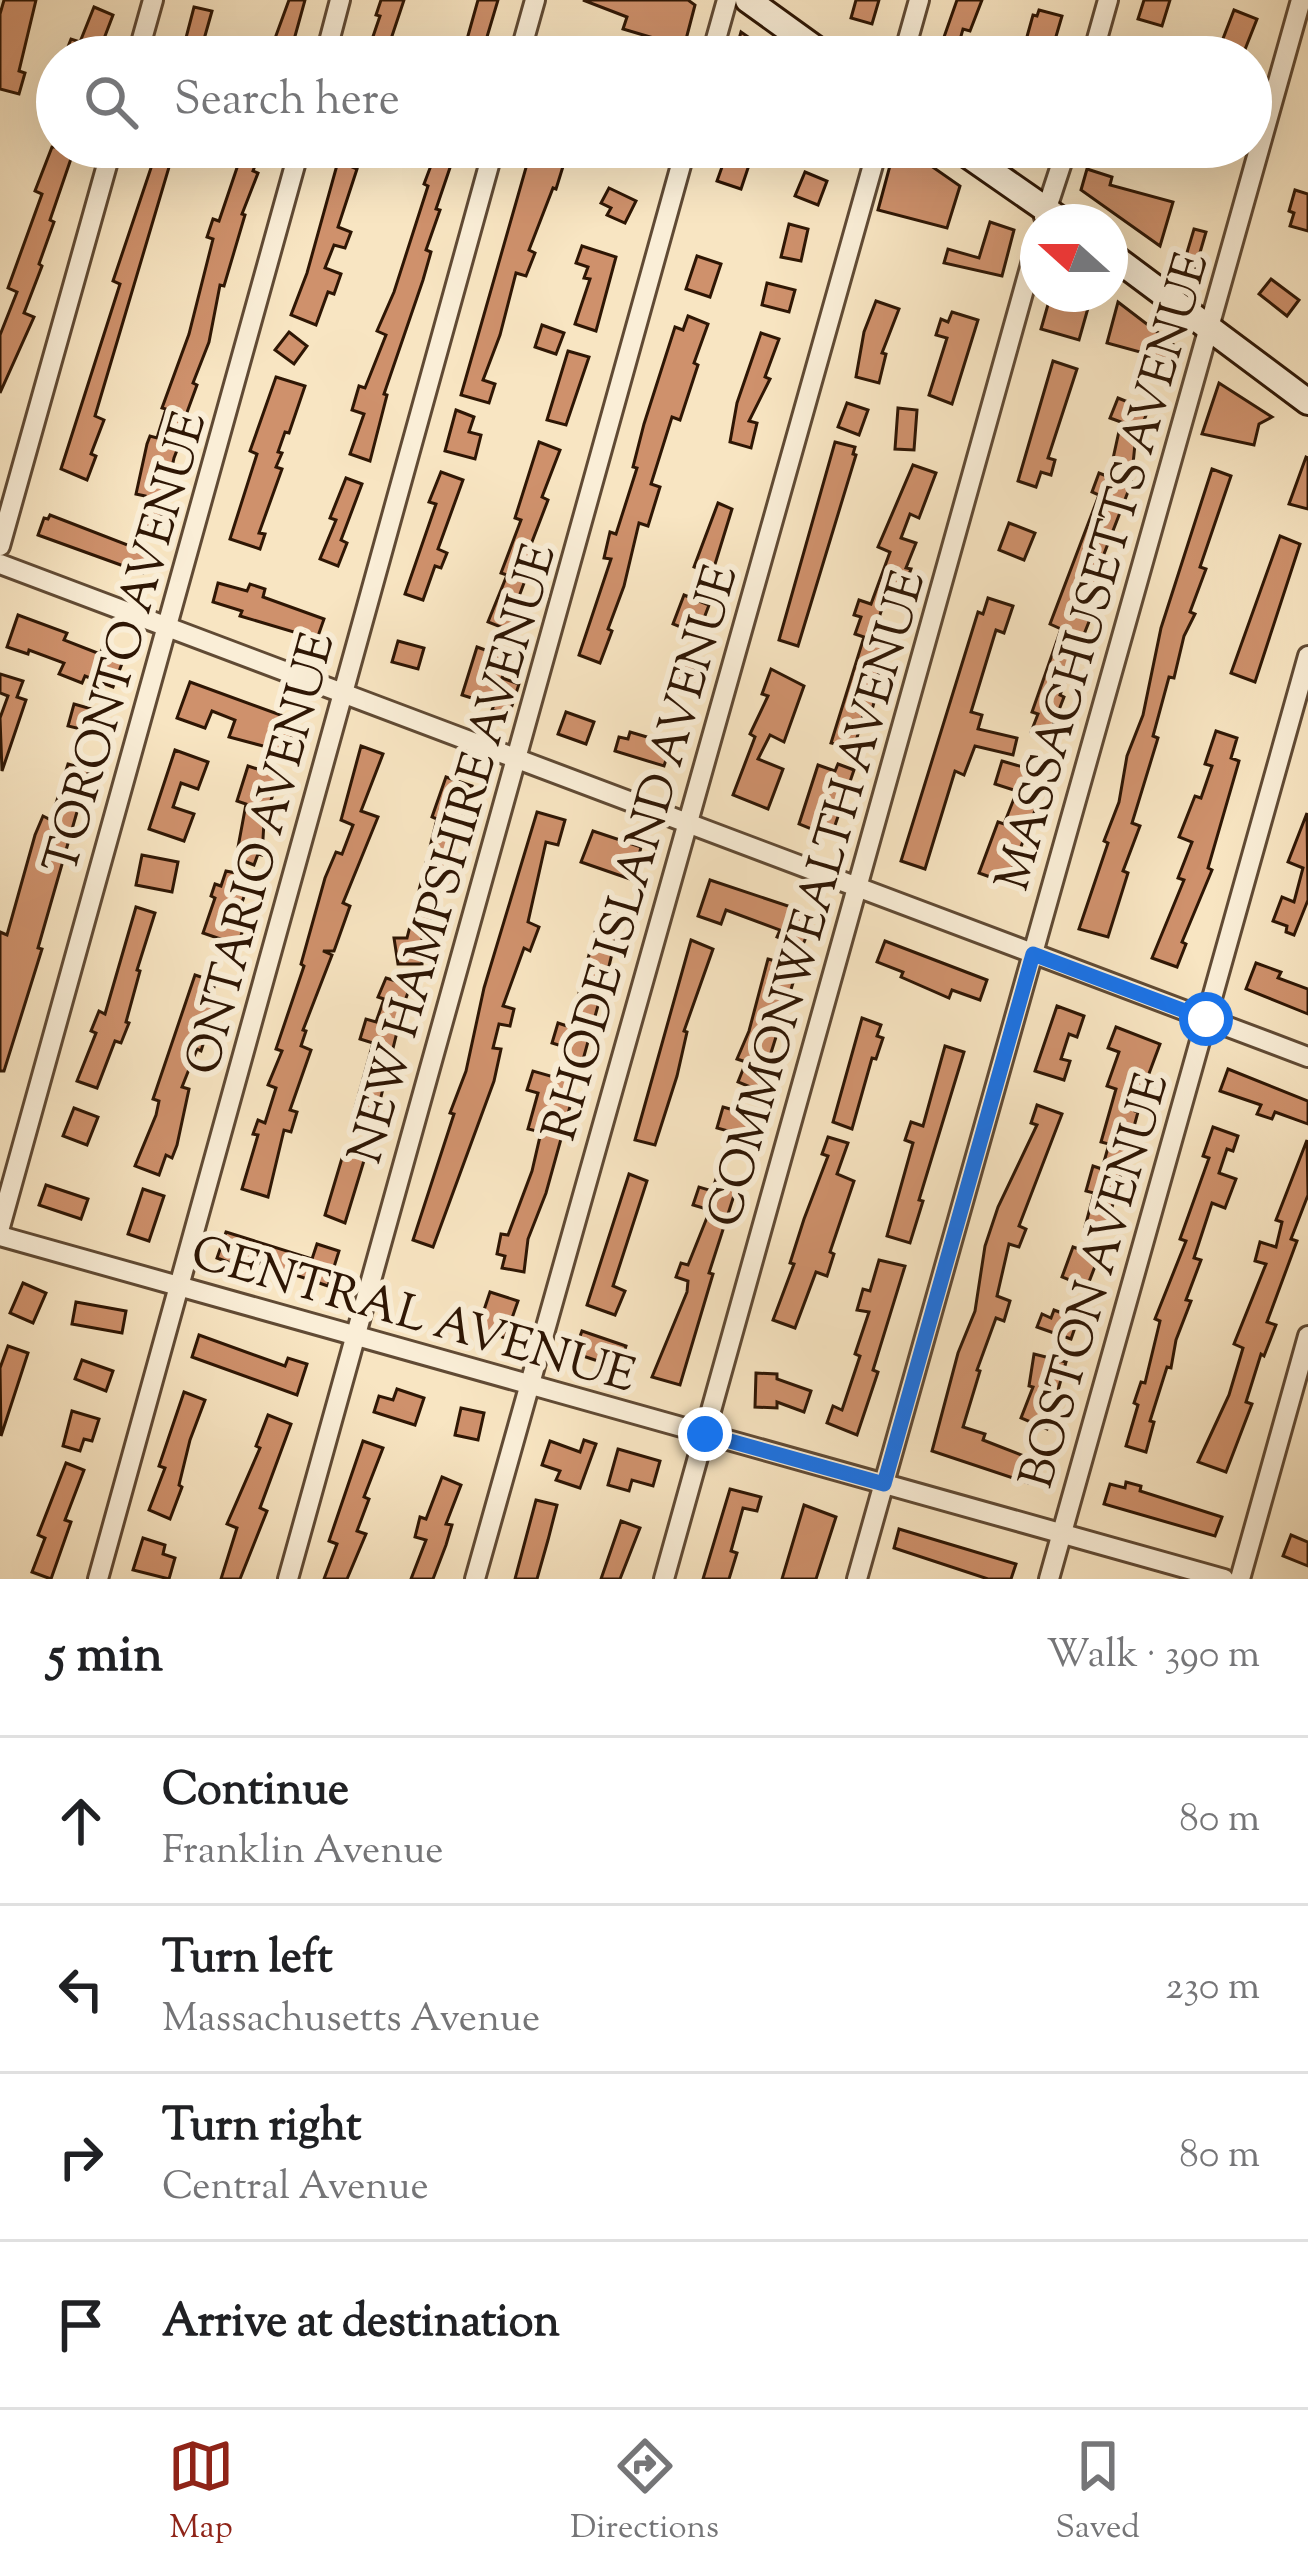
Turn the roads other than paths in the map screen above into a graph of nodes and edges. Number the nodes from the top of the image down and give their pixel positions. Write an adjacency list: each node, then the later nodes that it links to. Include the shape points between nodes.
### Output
1 (153, 0): 9 (street)
2 (340, 0): 10 (street)
3 (535, 0): 11 (street)
4 (727, 0): 12 (street)
5 (748, 0): 13 (main road)
6 (919, 0): 14 (street)
7 (1108, 0): 15 (street)
8 (1301, 0): 16 (street, MASSACHUSETTS AVENUE)
9 (143, 36)
10 (331, 36)
11 (525, 36)
12 (717, 36)
13 (798, 36)
14 (909, 36)
15 (1098, 36)
16 (1272, 101)
17 (106, 168): 31 (street)
18 (294, 168): 33 (street, TORONTO AVENUE)
19 (488, 168): 35 (street, ONTARIO AVENUE)
20 (680, 168): 36 (street, NEW HAMPSHIRE AVENUE)
21 (872, 168): 37 (street, RHODE ISLAND AVENUE)
22 (984, 168): 25 (main road)
23 (1062, 168): 26 (street)
24 (1253, 168): 29 (street, MASSACHUSETTS AVENUE)
25 (1032, 204)
26 (1054, 204)
27 (1128, 267): 29 (main road)
28 (1020, 304): 38 (street, COMMONWEALTH AVENUE)
29 (1208, 325): 30 (main road); 39 (street, MASSACHUSETTS AVENUE)
30 (1308, 402)
31 (0, 546)
32 (0, 564): 33 (street)
33 (169, 628): 35 (street); 42 (street, TORONTO AVENUE)
34 (1308, 656): 40 (street, BOSTON AVENUE)
35 (343, 693): 36 (street); 43 (street, ONTARIO AVENUE)
36 (516, 758): 37 (street); 44 (street, NEW HAMPSHIRE AVENUE)
37 (687, 823): 38 (street); 46 (street, RHODE ISLAND AVENUE)
38 (859, 889): 39 (street); 47 (street, COMMONWEALTH AVENUE)
39 (1033, 954): 40 (street); 48 (street, MASSACHUSETTS AVENUE)
40 (1206, 1019): 41 (street); 49 (street, BOSTON AVENUE)
41 (1308, 1057)
42 (0, 1232): 43 (street, CENTRAL AVENUE)
43 (179, 1286): 44 (street, CENTRAL AVENUE); 50 (street, ONTARIO AVENUE)
44 (356, 1336): 46 (street, CENTRAL AVENUE); 51 (street, NEW HAMPSHIRE AVENUE)
45 (1308, 1336): 57 (street)
46 (530, 1385): 47 (street, CENTRAL AVENUE); 52 (street, RHODE ISLAND AVENUE)
47 (705, 1434): 48 (street, CENTRAL AVENUE); 53 (street, COMMONWEALTH AVENUE)
48 (884, 1484): 49 (street, CENTRAL AVENUE); 54 (street, MASSACHUSETTS AVENUE)
49 (1061, 1534): 55 (street, BOSTON AVENUE); 56 (street, CENTRAL AVENUE)
50 (98, 1579)
51 (288, 1579)
52 (475, 1579)
53 (664, 1579)
54 (857, 1579)
55 (1049, 1579)
56 (1224, 1579)
57 (1240, 1579)

